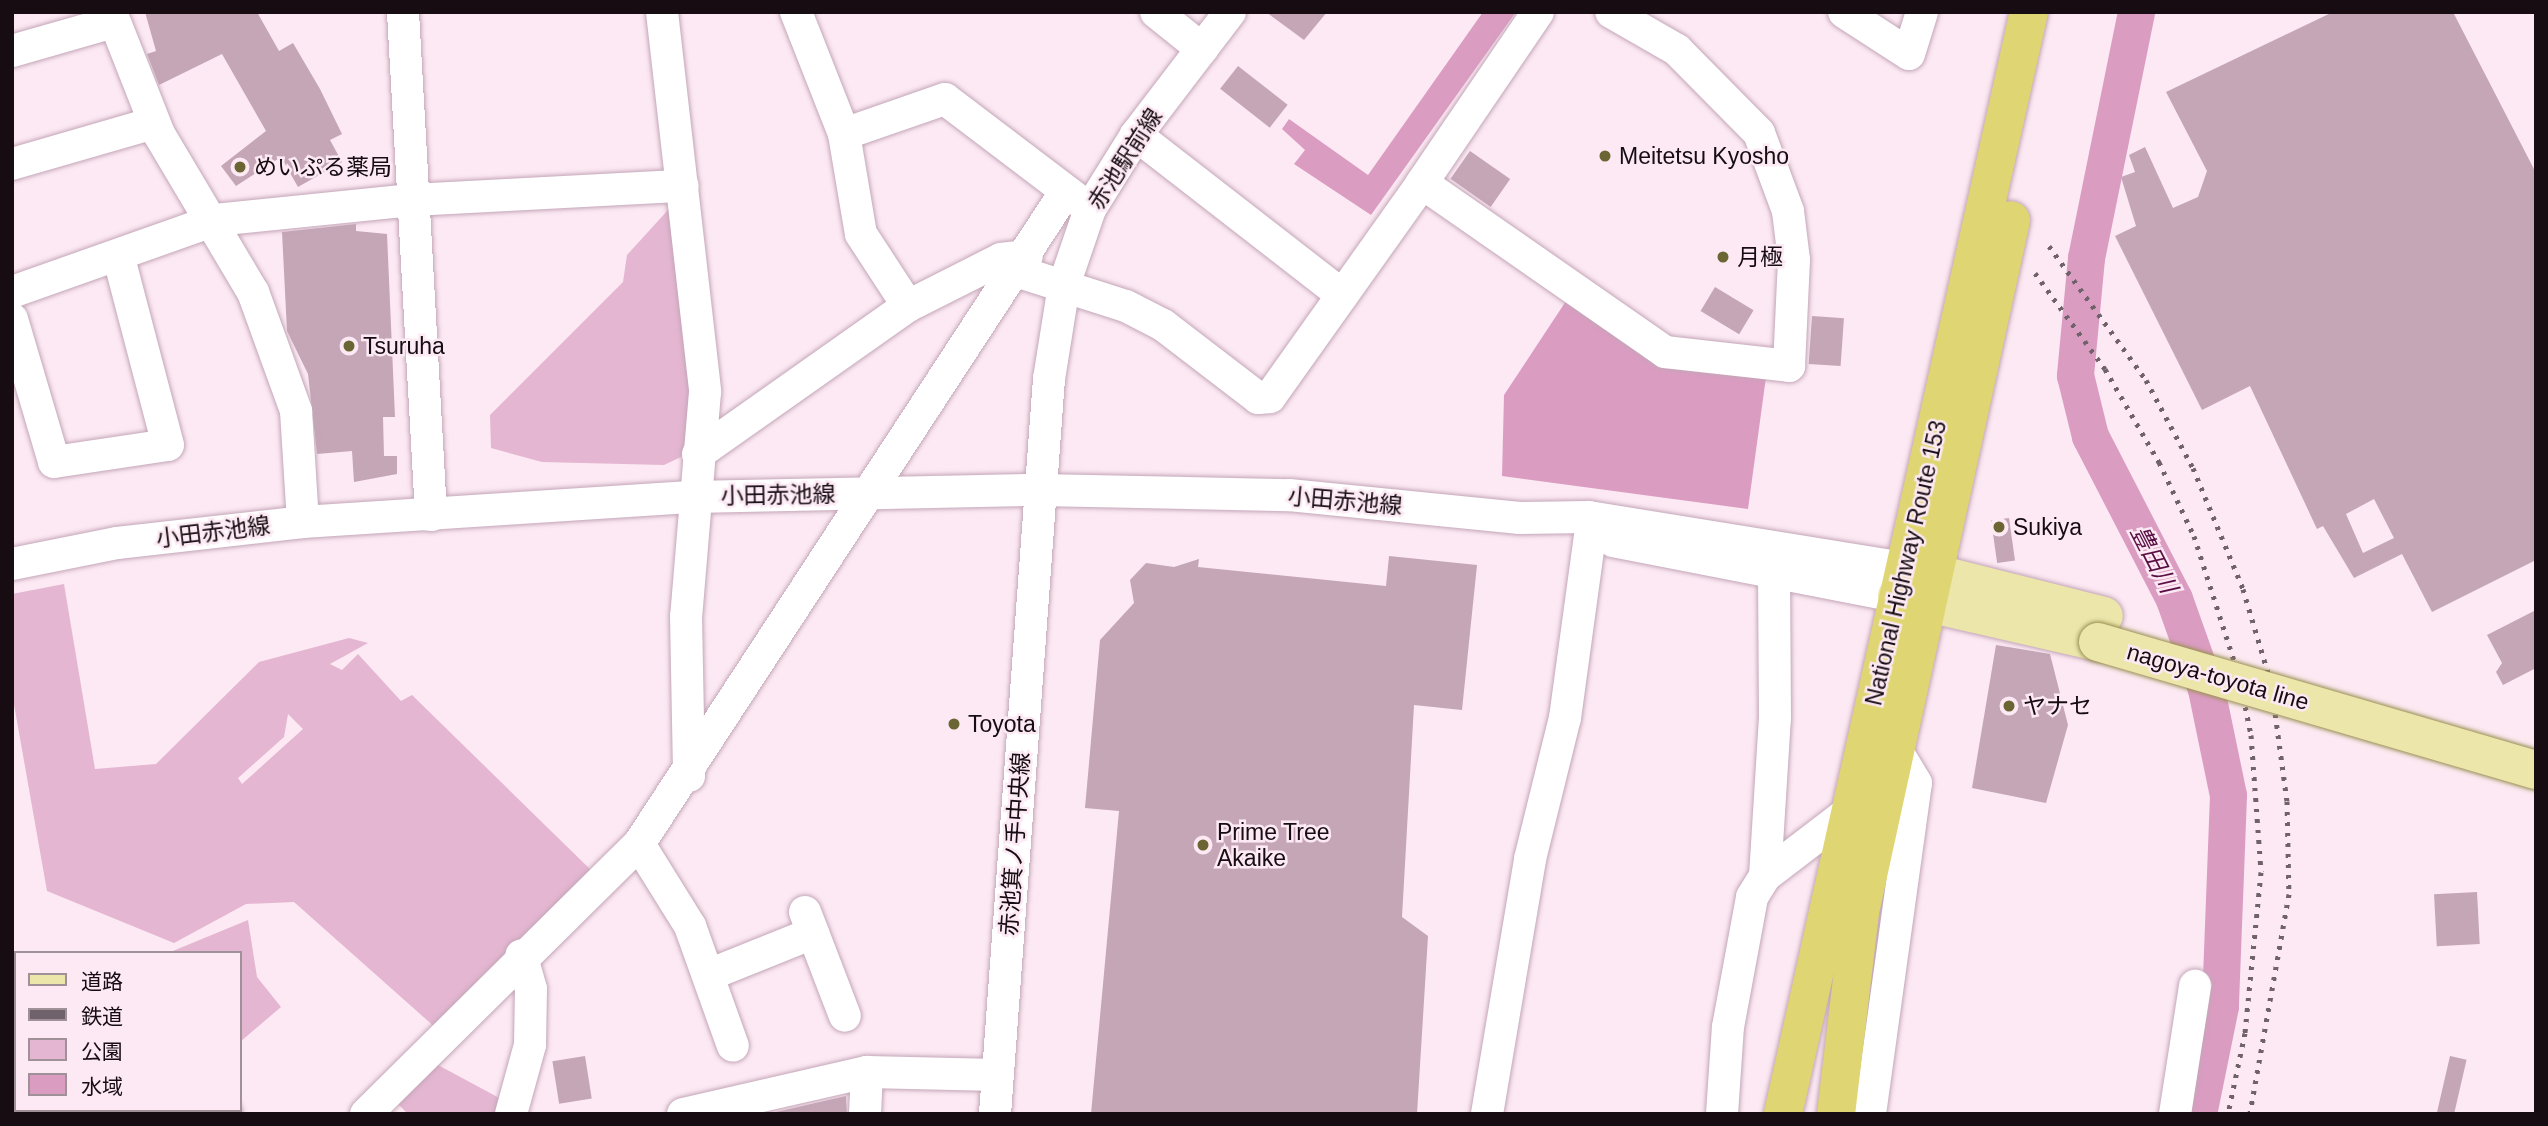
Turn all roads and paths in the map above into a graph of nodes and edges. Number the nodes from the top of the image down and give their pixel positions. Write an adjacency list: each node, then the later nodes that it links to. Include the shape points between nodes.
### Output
1 (403, 12): 21 (street)
2 (662, 12): 20 (street)
3 (796, 12): 16 (street)
4 (1156, 12): 13 (street)
5 (1230, 12): 13 (street, 赤池駅前線)
6 (1538, 12): 19 (street)
7 (1611, 12): 19 (street, via 1677,50 1759,133 1788,211 1794,260 1789,366 1665,352)
8 (1844, 12): 9 (street, via 1909,54)
9 (1922, 12)
10 (2029, 12): 41 (highway, National Highway Route 153)
11 (2054, 12): 41 (highway, National Highway Route 153)
12 (112, 17): 14 (street); 15 (street)
13 (1202, 49): 17 (street, 赤池駅前線)
14 (12, 51)
15 (154, 123): 18 (street); 23 (street)
16 (844, 134): 22 (street, via 945,99); 29 (street, via 861,234)
17 (1136, 135): 22 (street, 赤池駅前線); 28 (street)
18 (12, 164)
19 (1422, 183): 28 (street)
20 (683, 186): 21 (street); 31 (street, via 705,393)
21 (412, 200): 23 (street); 35 (street)
22 (1078, 200): 25 (street); 26 (street, 赤池駅前線)
23 (215, 220): 24 (street); 37 (street, via 253,292 296,411)
24 (119, 258): 27 (street); 30 (street, via 168,445 54,462)
25 (1022, 264): 26 (street); 29 (street, via 1001,258); 33 (street, via 967,334)
26 (1064, 285): 28 (street, via 1163,325 1258,398 1270,397); 32 (street, 赤池駅前線)
27 (12, 292)
28 (1342, 295)
29 (908, 306): 31 (street)
30 (12, 319)
31 (698, 454): 34 (street)
32 (1040, 490): 33 (street, 小田赤池線); 36 (street, 小田赤池線, via 1289,495); 56 (street, 赤池箕ノ手中央線)
33 (866, 493): 34 (street, 小田赤池線); 46 (street, via 840,546)
34 (693, 497): 35 (street, 小田赤池線); 46 (street, via 686,616)
35 (431, 515): 37 (street, 小田赤池線)
36 (1548, 520): 38 (street, 小田赤池線); 41 (street, 小田赤池線, via 1589,517)
37 (303, 522): 39 (street, 小田赤池線, via 117,543)
38 (1590, 536): 40 (street, 小田赤池線); 62 (street, via 1565,718 1530,859)
39 (12, 564)
40 (1774, 570): 41 (street, 小田赤池線); 49 (street, via 1775,718)
41 (1917, 584): 42 (main road, nagoya-toyota line); 43 (highway, National Highway Route 153); 47 (highway, National Highway Route 153)
42 (2101, 629): 44 (main road, nagoya-toyota line); 45 (main road, nagoya-toyota line, bridge)
43 (1893, 745): 65 (highway, National Highway Route 153, via 1860,912); 66 (street, via 1916,783)
44 (2536, 745)
45 (2536, 770)
46 (689, 776): 48 (street)
47 (1850, 811): 49 (street); 64 (highway, National Highway Route 153)
48 (639, 844): 50 (street); 51 (street, via 690,926)
49 (1765, 876): 63 (street, via 1752,897 1735,988)
50 (521, 955): 57 (street); 58 (street, via 531,989 530,1045)
51 (711, 974): 53 (street, via 809,923); 54 (street)
52 (2194, 986): 67 (street)
53 (845, 1016)
54 (733, 1046)
55 (867, 1072): 56 (street); 59 (street); 60 (street)
56 (998, 1075): 61 (street, 赤池箕ノ手中央線)
57 (366, 1114)
58 (511, 1114)
59 (683, 1114)
60 (865, 1114)
61 (995, 1114)
62 (1487, 1114)
63 (1722, 1114)
64 (1783, 1114)
65 (1836, 1114)
66 (1870, 1114)
67 (2175, 1114)

